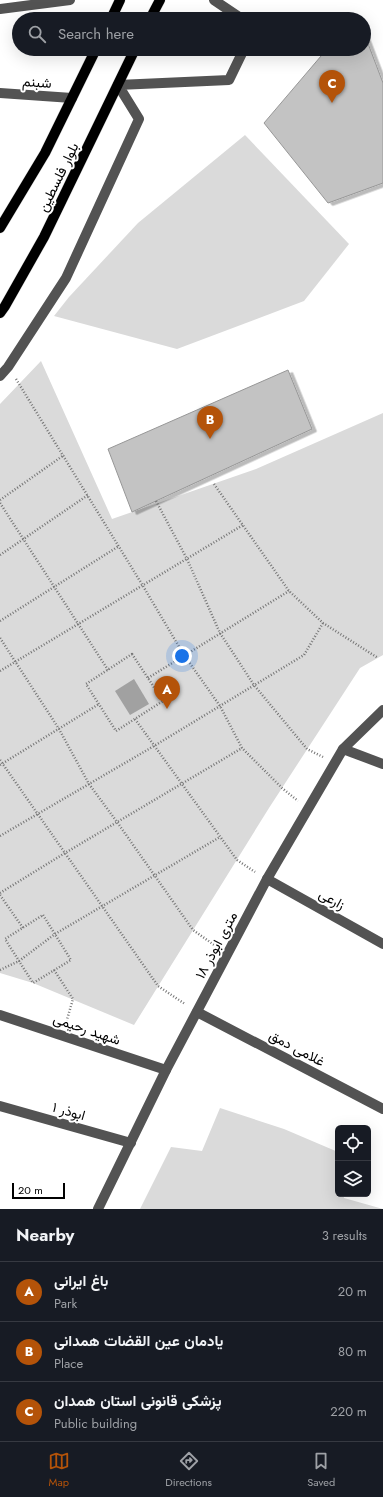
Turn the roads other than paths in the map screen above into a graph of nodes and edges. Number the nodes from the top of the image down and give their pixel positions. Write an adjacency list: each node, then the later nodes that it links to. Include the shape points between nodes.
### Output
1 (70, 0): 5 (street)
2 (120, 0): 6 (main road)
3 (160, 0): 7 (main road)
4 (214, 0): 8 (street)
5 (0, 9)
6 (114, 12)
7 (154, 12)
8 (232, 12)
9 (93, 56): 14 (main road, بلوار فلسطین)
10 (132, 56): 12 (main road, بلوار فلسطین)
11 (241, 56): 12 (street, via 229,80)
12 (118, 85): 16 (main road, بلوار فلسطین, via 44,237); 17 (street, via 139,119 66,278)
13 (0, 93): 14 (street, شبنم)
14 (72, 98): 15 (main road, بلوار فلسطین, via 45,153)
15 (0, 228)
16 (0, 313)
17 (0, 376)
18 (383, 710): 19 (street, ۱۸ متری ابوذر)
19 (343, 749): 20 (street); 21 (street, ۱۸ متری ابوذر)
20 (383, 764)
21 (267, 879): 22 (street, زارعی); 23 (street, ۱۸ متری ابوذر)
22 (383, 944)
23 (197, 1012): 25 (street, ۱۸ متری ابوذر); 27 (street, غلامی دمق)
24 (0, 1014): 25 (street, شهید رحیمی)
25 (166, 1070): 28 (street, ۱۸ متری ابوذر)
26 (0, 1106): 28 (street, ابوذر ۱)
27 (383, 1109)
28 (130, 1143): 29 (street, ۱۸ متری ابوذر)
29 (98, 1209)

